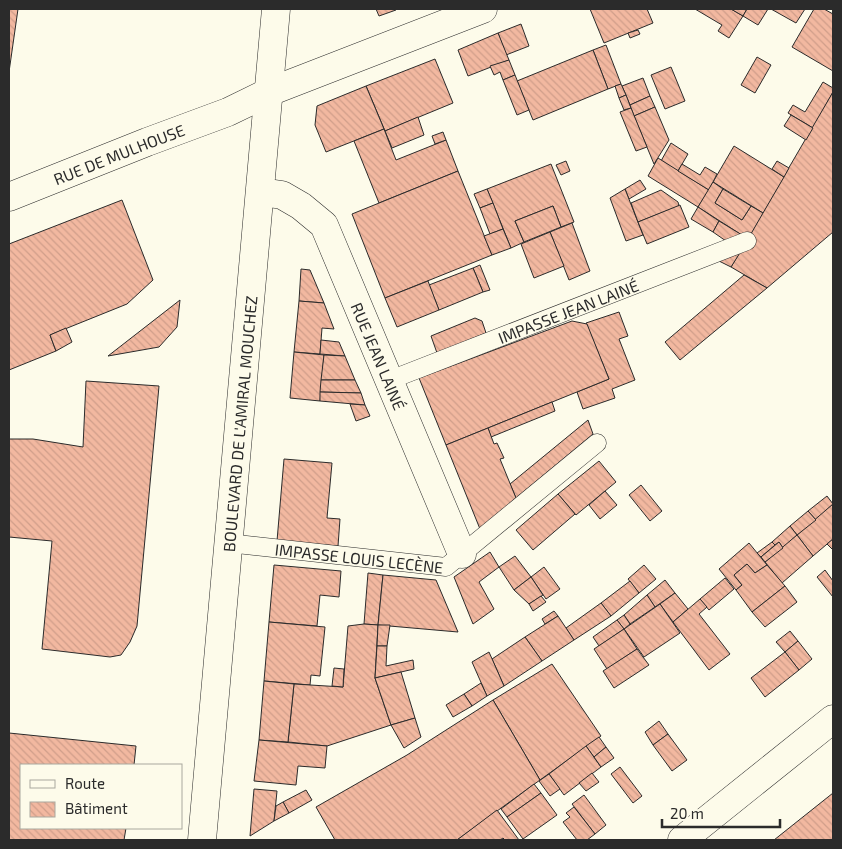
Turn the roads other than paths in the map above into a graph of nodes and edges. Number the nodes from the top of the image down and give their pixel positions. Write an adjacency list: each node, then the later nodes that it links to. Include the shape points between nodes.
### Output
1 (276, 9): 3 (street, BOULEVARD DE L'AMIRAL MOUCHEZ)
2 (483, 9): 3 (street)
3 (269, 92): 4 (street, BOULEVARD DE L'AMIRAL MOUCHEZ); 5 (street, RUE DE MULHOUSE, via 228,112)
4 (261, 192): 7 (street, RUE JEAN LAINÉ, via 282,195 324,225); 9 (street, BOULEVARD DE L'AMIRAL MOUCHEZ)
5 (9, 197)
6 (747, 241): 7 (lane, IMPASSE JEAN LAINÉ)
7 (390, 380): 10 (street, RUE JEAN LAINÉ)
8 (597, 443): 10 (lane, IMPASSE LOUIS LECÈNE)
9 (228, 543): 10 (lane, IMPASSE LOUIS LECÈNE, via 446,567); 12 (street, BOULEVARD DE L'AMIRAL MOUCHEZ)
10 (462, 554)
11 (833, 719): 13 (street)
12 (202, 840)
13 (682, 840)

